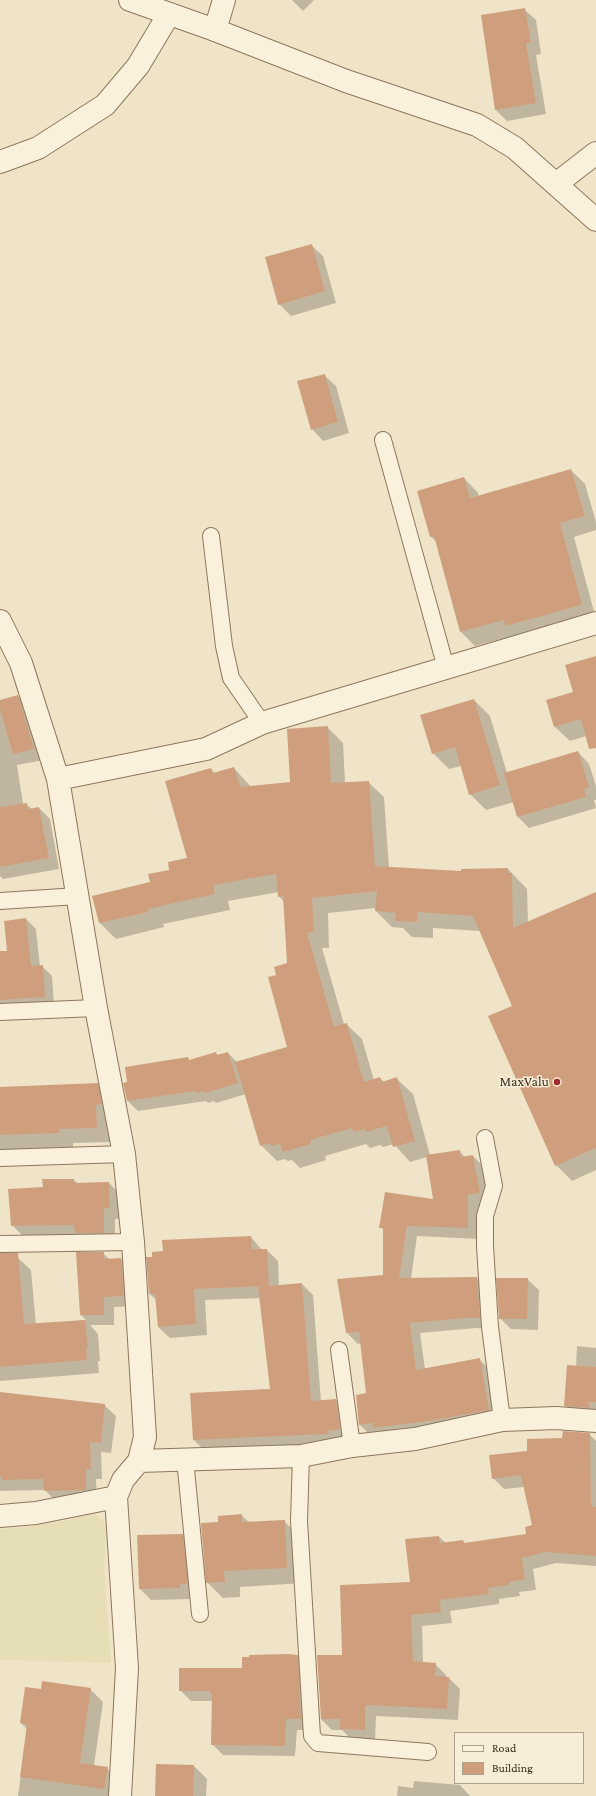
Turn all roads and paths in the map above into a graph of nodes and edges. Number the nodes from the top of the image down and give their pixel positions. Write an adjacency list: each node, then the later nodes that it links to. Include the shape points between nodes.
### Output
1 (130, 0): 3 (street)
2 (224, 0): 4 (street)
3 (169, 14): 4 (street); 6 (street, via 138,66 105,105 38,148)
4 (215, 30): 7 (street, via 346,81 477,125 515,148)
5 (596, 152): 7 (street)
6 (0, 162)
7 (556, 184): 8 (street)
8 (596, 220)
9 (383, 440): 13 (lane)
10 (210, 536): 14 (lane, via 224,646 231,678)
11 (0, 621): 15 (street, via 21,663)
12 (596, 623): 13 (street)
13 (446, 668): 14 (street)
14 (262, 723): 15 (street, via 206,749)
15 (58, 779): 16 (street)
16 (78, 896): 17 (lane); 18 (street)
17 (0, 901)
18 (96, 1008): 19 (lane); 21 (street)
19 (0, 1012)
20 (485, 1138): 26 (lane, via 494,1186 485,1216 485,1246 490,1327)
21 (124, 1154): 22 (lane); 23 (street)
22 (0, 1158)
23 (133, 1242): 24 (lane); 30 (street, via 145,1437)
24 (0, 1244)
25 (340, 1350): 28 (lane)
26 (502, 1420): 27 (street, via 556,1418); 28 (street, via 415,1439)
27 (596, 1422)
28 (352, 1446): 29 (street)
29 (301, 1456): 31 (street); 35 (lane, via 299,1521 312,1736 318,1743)
30 (139, 1460): 31 (street); 32 (street, via 123,1480)
31 (184, 1460): 34 (lane)
32 (116, 1497): 33 (street, via 36,1513); 36 (street, via 127,1668)
33 (0, 1516)
34 (200, 1614)
35 (428, 1752)
36 (120, 1796)

